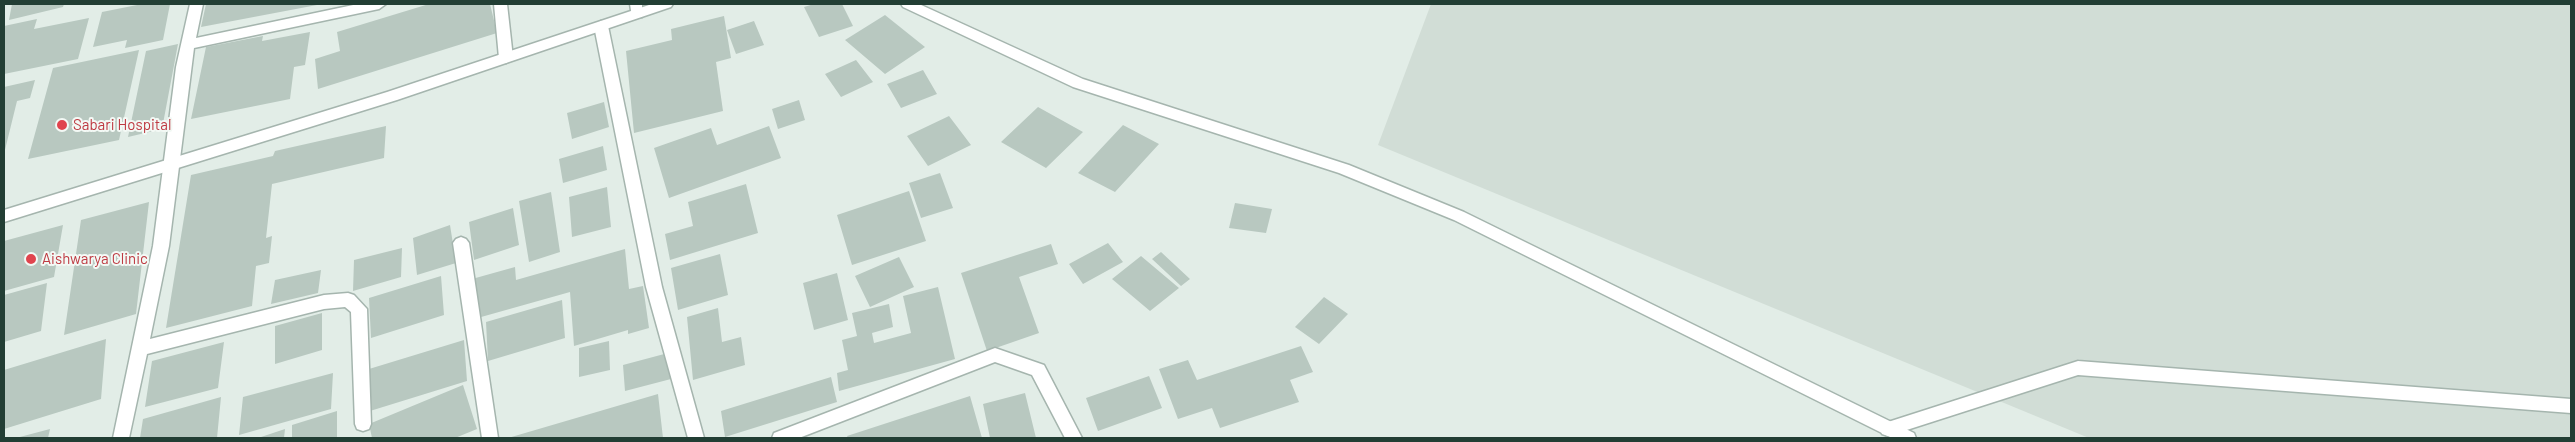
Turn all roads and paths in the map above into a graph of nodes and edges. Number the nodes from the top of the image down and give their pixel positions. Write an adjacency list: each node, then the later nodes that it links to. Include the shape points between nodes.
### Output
1 (196, 4): 8 (street)
2 (379, 4): 8 (street)
3 (500, 4): 9 (street)
4 (666, 4): 6 (street)
5 (908, 4): 16 (street, via 1078,83 1344,169 1459,216)
6 (636, 9): 7 (street)
7 (601, 26): 9 (street); 19 (street, via 654,287)
8 (187, 45): 10 (street)
9 (506, 58): 10 (street)
10 (169, 165): 11 (street); 13 (street, via 161,246)
11 (4, 216)
12 (460, 243): 18 (street)
13 (138, 349): 15 (street, via 324,302 348,300 360,309); 17 (street)
14 (2571, 406): 16 (street, via 2078,368)
15 (363, 424)
16 (1888, 429): 22 (street)
17 (121, 438)
18 (490, 438)
19 (696, 438)
20 (780, 438): 21 (street, via 995,355 1038,370)
21 (1074, 438)
22 (1908, 438)

